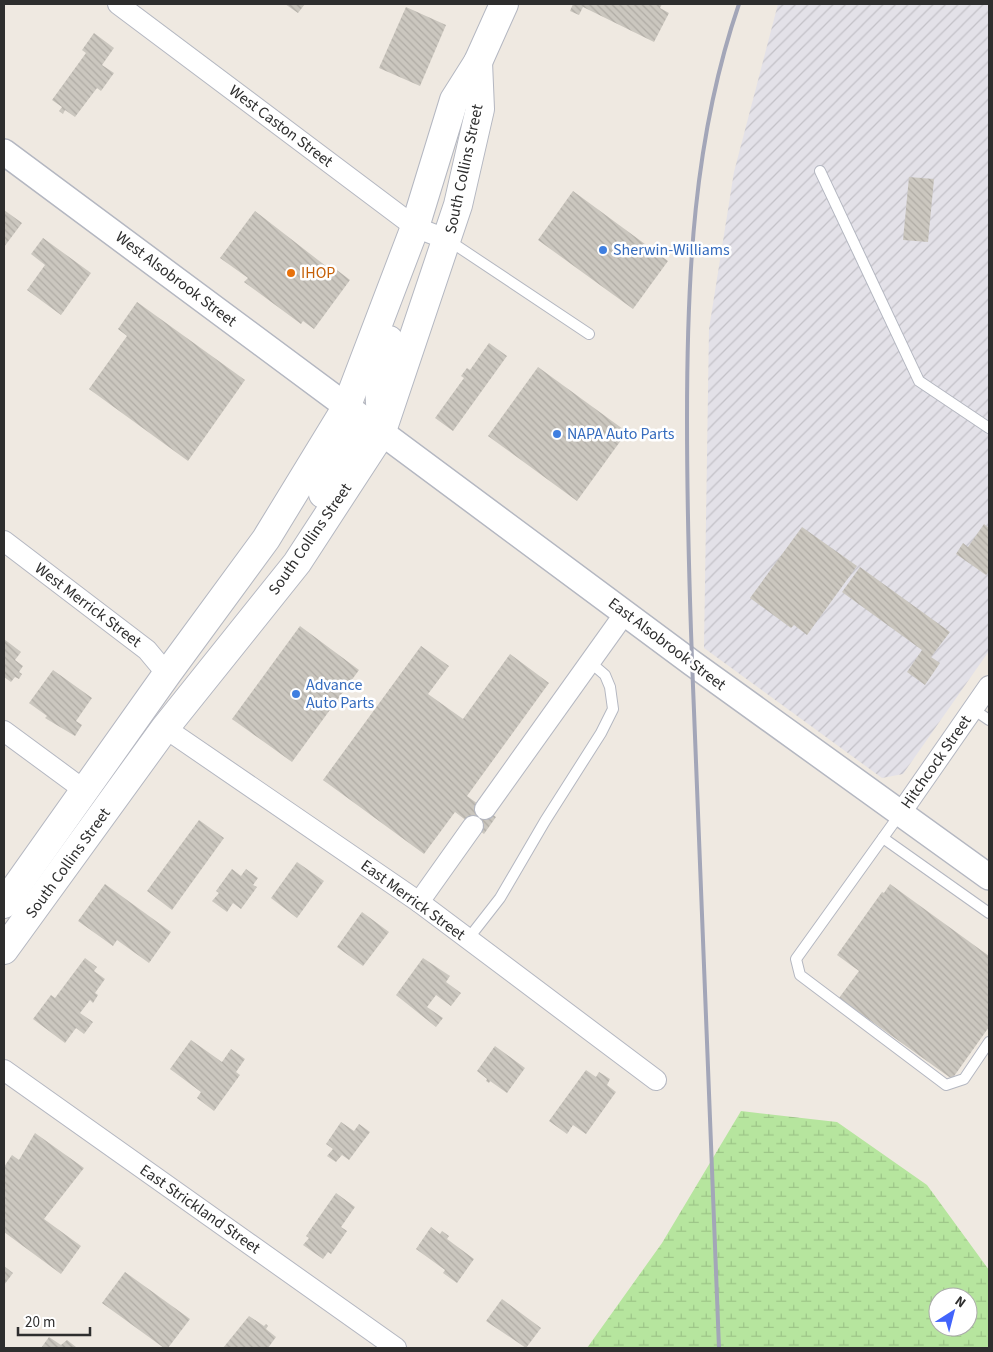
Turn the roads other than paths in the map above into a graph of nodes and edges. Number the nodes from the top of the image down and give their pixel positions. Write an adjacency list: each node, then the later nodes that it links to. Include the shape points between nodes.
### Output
1 (118, 4): 6 (street, West Caston Street)
2 (504, 4): 3 (main road, South Collins Street)
3 (478, 62): 6 (main road, South Collins Street, via 454,100); 7 (main road, South Collins Street, via 480,109)
4 (4, 152): 9 (street, West Alsobrook Street)
5 (820, 171): 10 (lane, via 919,381)
6 (413, 232): 7 (street, West Caston Street); 9 (main road, South Collins Street); 11 (main road, via 418,266 378,367)
7 (448, 240): 8 (lane); 11 (main road, South Collins Street)
8 (589, 334)
9 (346, 408): 11 (street, East Alsobrook Street); 13 (main road, via 352,433 337,472 304,524); 16 (main road, South Collins Street, via 266,539)
10 (989, 428)
11 (382, 434): 13 (main road, South Collins Street, via 297,563); 14 (street, East Alsobrook Street)
12 (4, 541): 16 (street, West Merrick Street, via 147,650)
13 (263, 605): 19 (main road, South Collins Street)
14 (625, 613): 15 (street); 23 (street, East Alsobrook Street)
15 (590, 662): 22 (street); 30 (lane, via 606,675 613,709 500,898)
16 (167, 674): 21 (main road, South Collins Street)
17 (989, 686): 18 (street, Hitchcock Street)
18 (981, 714): 23 (street, Hitchcock Street)
19 (165, 728): 27 (street, East Merrick Street); 31 (main road, South Collins Street)
20 (4, 731): 21 (street)
21 (84, 790): 28 (main road, South Collins Street)
22 (485, 809)
23 (900, 814): 25 (lane); 26 (street, East Alsobrook Street)
24 (473, 826): 27 (street)
25 (883, 838): 29 (lane); 32 (lane, via 796,959 800,976 946,1085 964,1078)
26 (989, 877)
27 (420, 902): 30 (street, East Merrick Street)
28 (4, 904)
29 (989, 913)
30 (468, 939): 34 (street, East Merrick Street)
31 (4, 950)
32 (989, 1042)
33 (4, 1070): 35 (street, East Strickland Street)
34 (656, 1080)
35 (396, 1348)

